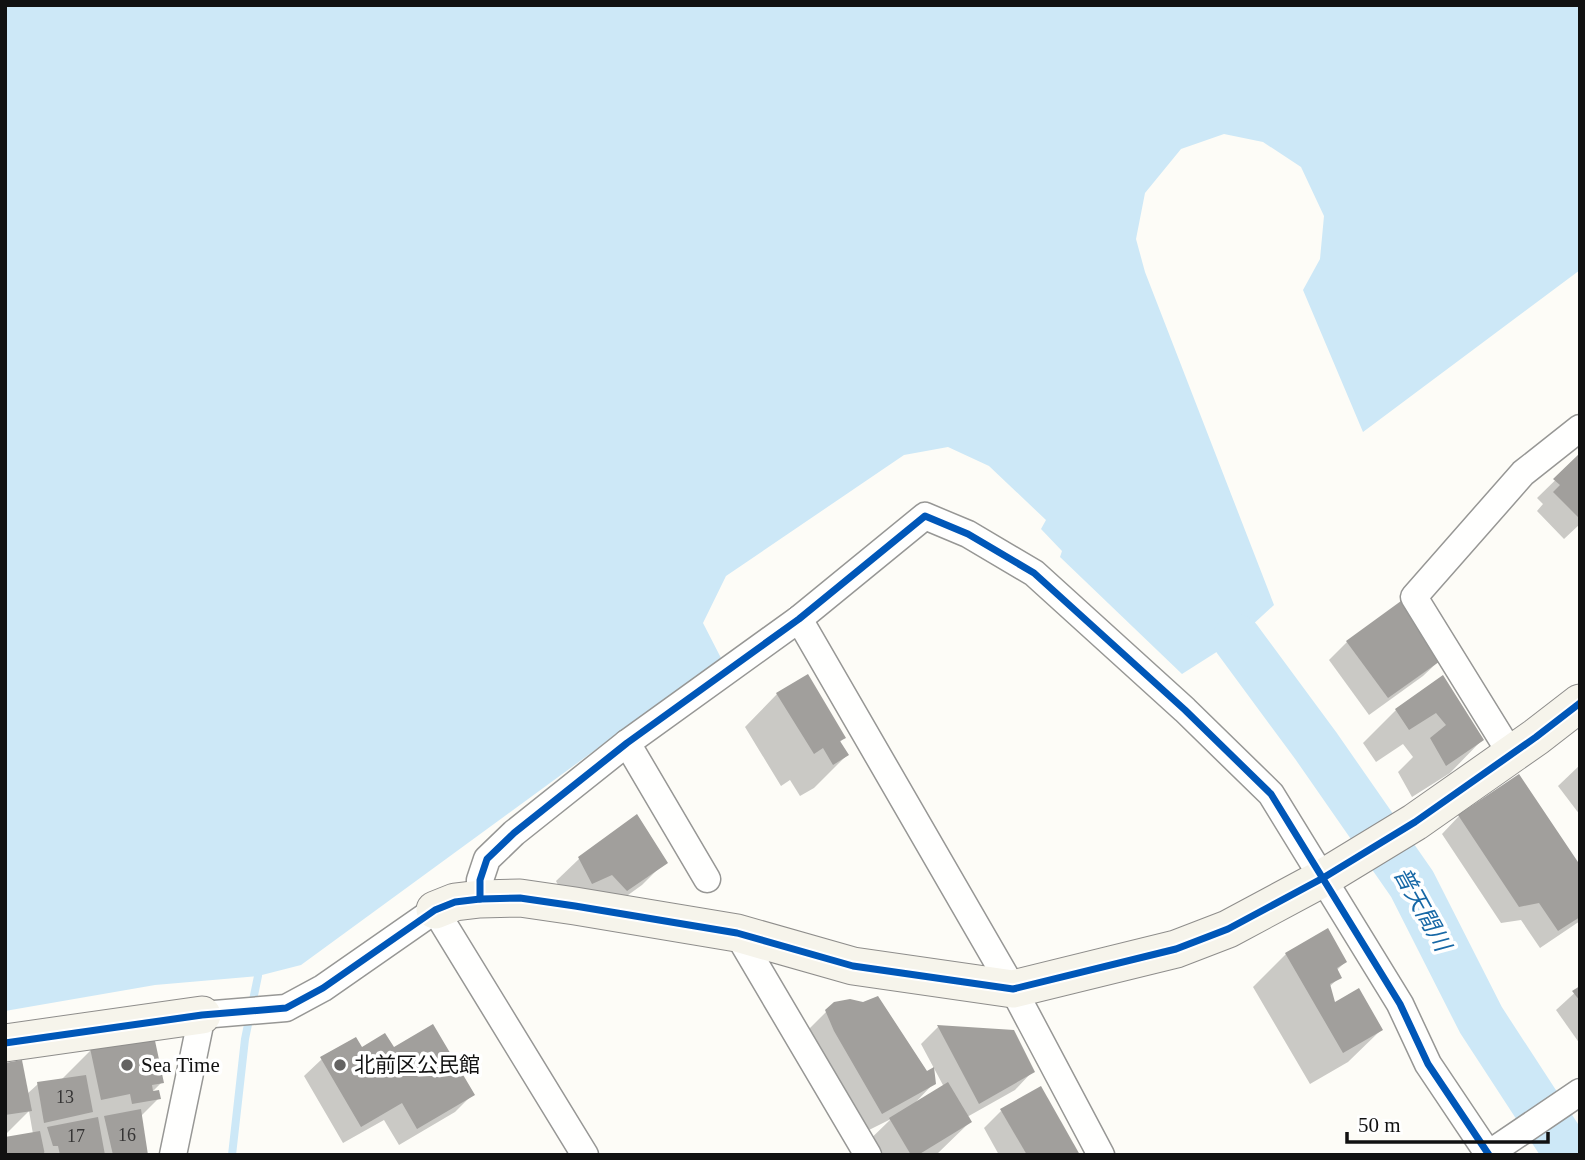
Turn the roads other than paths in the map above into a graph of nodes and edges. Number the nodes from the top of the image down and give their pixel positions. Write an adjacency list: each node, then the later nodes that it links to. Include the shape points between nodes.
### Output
1 (1580, 428): 5 (street, via 1523,472 1414,597)
2 (799, 619): 4 (street); 6 (street, via 925,516 968,534 1034,573 1195,719 1271,794); 11 (street)
3 (1580, 703): 5 (street)
4 (627, 743): 7 (street); 8 (street, via 487,859)
5 (1511, 754): 6 (street, via 1415,822)
6 (1329, 874): 11 (street, via 1228,929 1176,949); 15 (street, via 1428,1064)
7 (708, 879)
8 (480, 899): 9 (street); 10 (street, via 520,898)
9 (435, 910): 12 (street, via 323,988 286,1008); 17 (street)
10 (737, 933): 11 (street, via 853,966); 18 (street)
11 (1013, 989): 19 (street)
12 (211, 1014): 13 (street); 16 (street)
13 (5, 1043)
14 (1580, 1092): 15 (street)
15 (1493, 1151)
16 (173, 1155)
17 (585, 1155)
18 (868, 1155)
19 (1101, 1155)

